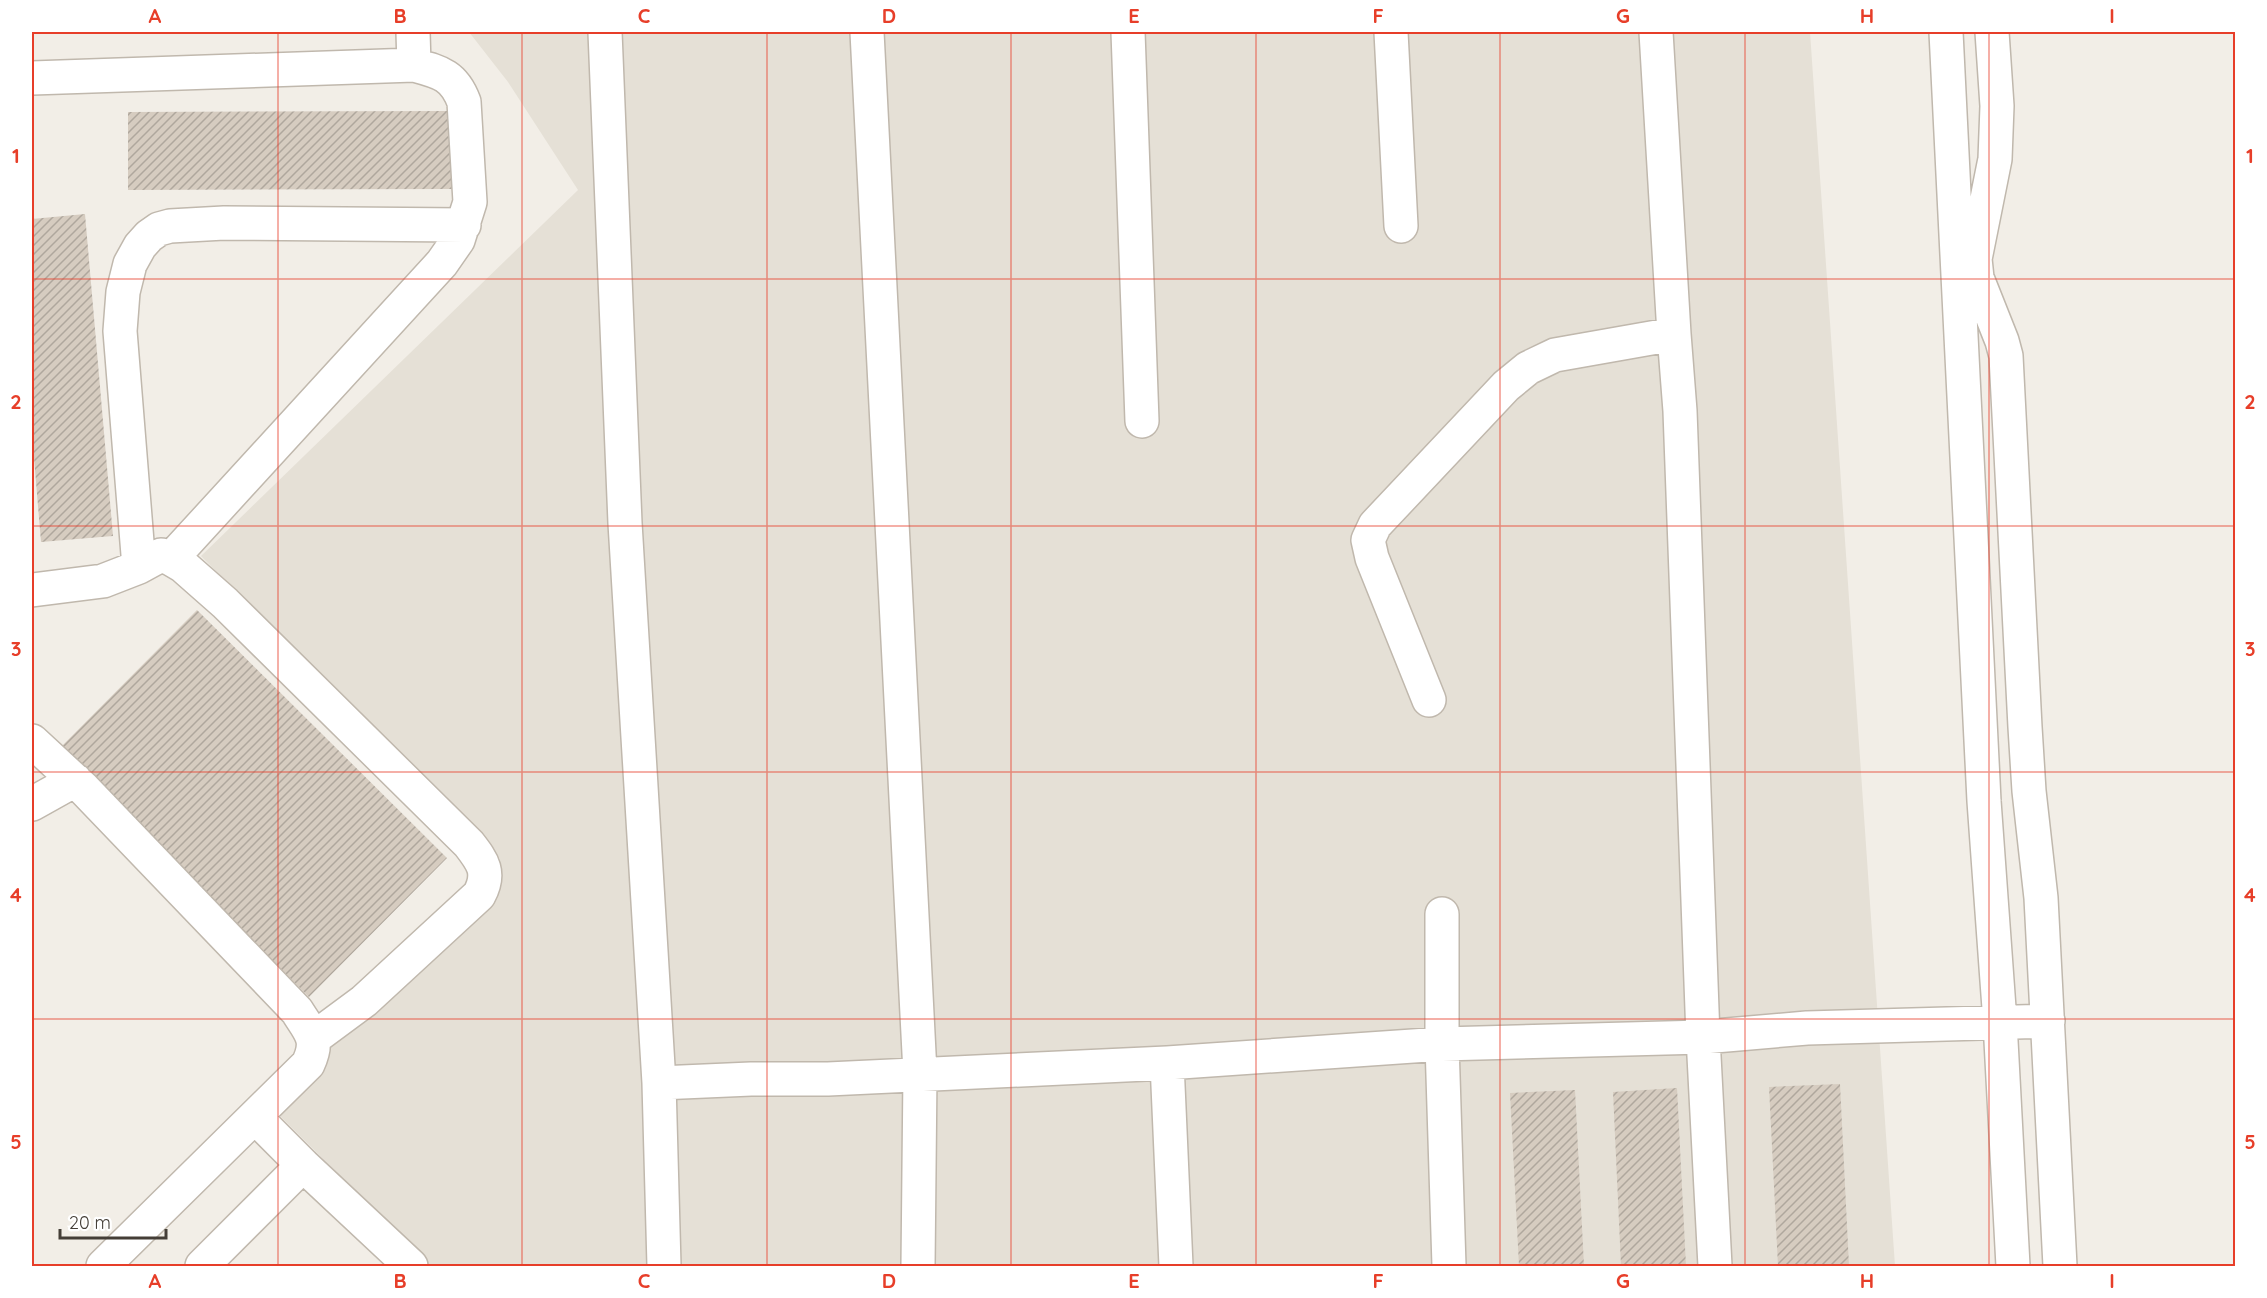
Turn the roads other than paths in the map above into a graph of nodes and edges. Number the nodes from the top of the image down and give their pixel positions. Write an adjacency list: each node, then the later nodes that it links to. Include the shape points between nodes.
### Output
1 (413, 32): 9 (street)
2 (605, 32): 33 (street, via 625,535)
3 (867, 32): 32 (street)
4 (1128, 32): 15 (street)
5 (1391, 32): 12 (street)
6 (1656, 32): 14 (street)
7 (1946, 32): 13 (street)
8 (1992, 32): 13 (street, via 1998,106 1995,159 1975,259)
9 (414, 65): 10 (street); 11 (street, via 449,77 464,102 470,202)
10 (32, 78)
11 (464, 225): 16 (street, via 442,263); 17 (street, via 224,223 170,226 149,236 130,264 120,332)
12 (1401, 225)
13 (1967, 279): 22 (street, via 2002,341 2006,356); 23 (street)
14 (1674, 334): 19 (street, via 1556,355 1528,368 1506,386 1375,525 1368,540 1372,558); 28 (street)
15 (1142, 421)
16 (171, 559): 17 (street, via 161,555); 29 (street, via 225,603 481,859 485,879 479,895 364,1001)
17 (139, 567): 18 (street, via 103,581)
18 (32, 590)
19 (1429, 700)
20 (32, 741): 21 (street)
21 (75, 780): 24 (street); 29 (street, via 297,1011)
22 (2029, 791): 23 (street); 26 (street, via 2041,898)
23 (1984, 801): 27 (street)
24 (32, 804)
25 (1442, 914): 30 (street)
26 (2048, 1021): 27 (street); 45 (street)
27 (2000, 1022): 28 (street, via 1807,1028); 44 (street)
28 (1703, 1037): 30 (street); 43 (street)
29 (314, 1038): 34 (street, via 314,1052 308,1064)
30 (1442, 1044): 31 (street); 42 (street)
31 (1167, 1063): 32 (street); 41 (street)
32 (920, 1073): 33 (street); 40 (street)
33 (659, 1083): 39 (street)
34 (255, 1117): 35 (street); 36 (street)
35 (303, 1165): 37 (street); 38 (street)
36 (103, 1266)
37 (202, 1266)
38 (411, 1266)
39 (664, 1266)
40 (918, 1266)
41 (1176, 1266)
42 (1449, 1266)
43 (1715, 1266)
44 (2013, 1266)
45 (2060, 1266)

